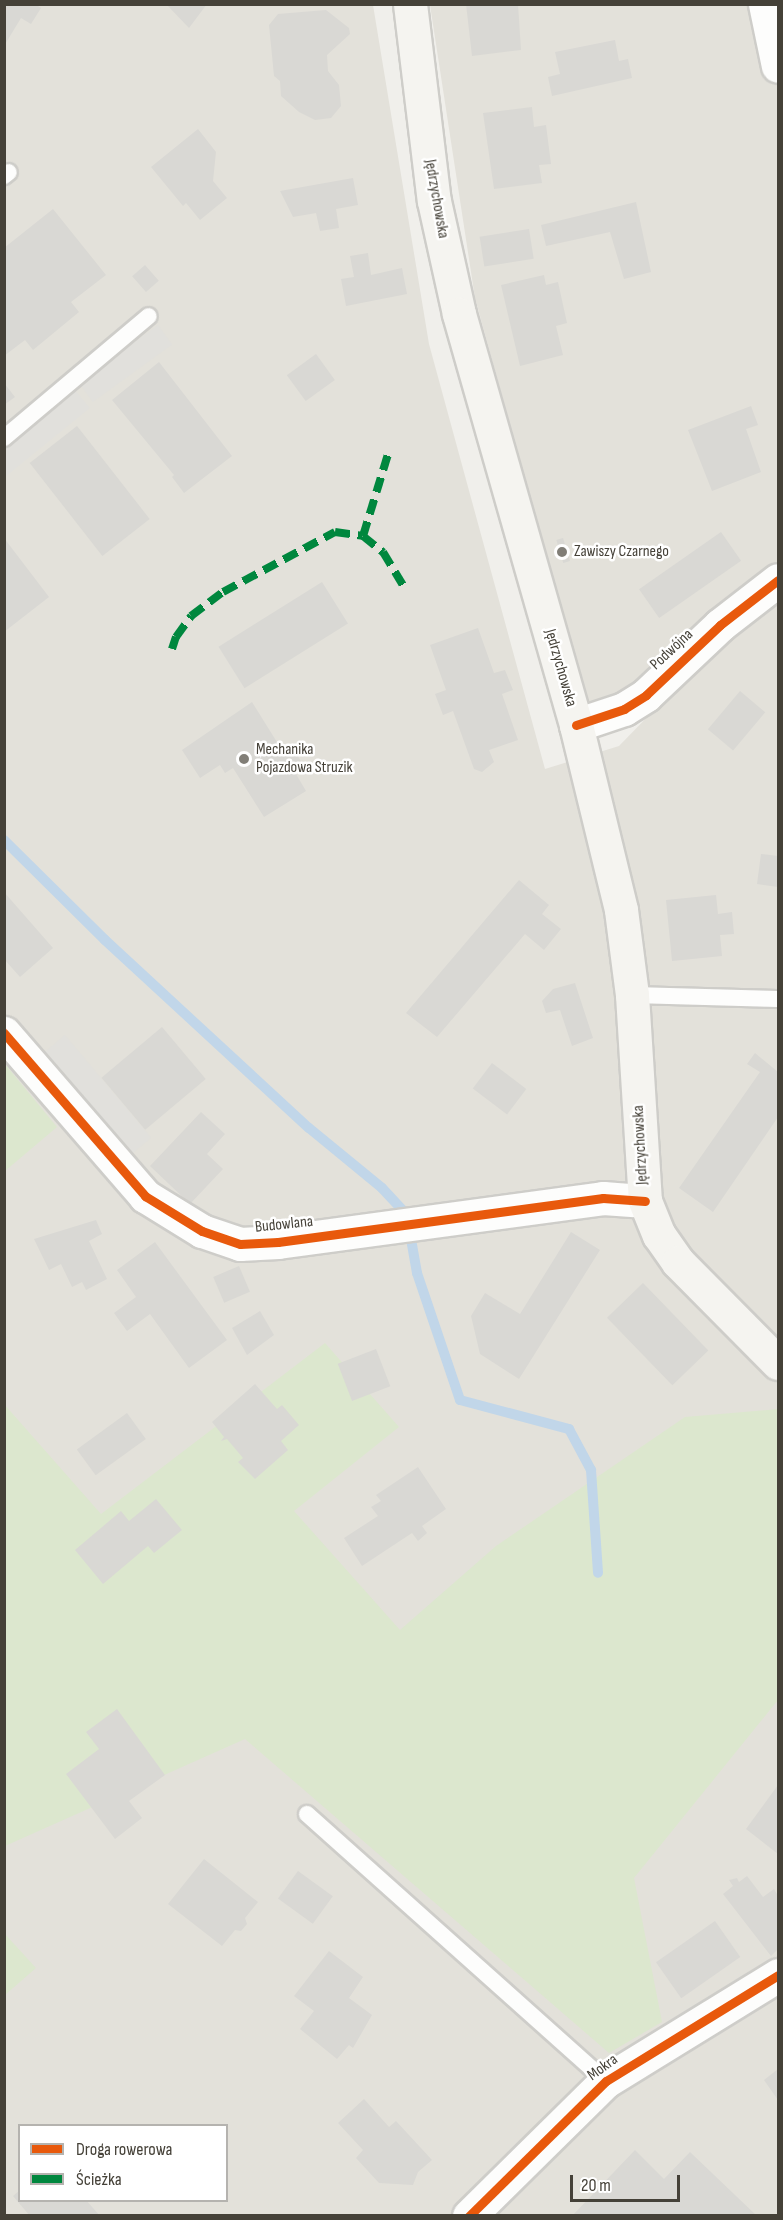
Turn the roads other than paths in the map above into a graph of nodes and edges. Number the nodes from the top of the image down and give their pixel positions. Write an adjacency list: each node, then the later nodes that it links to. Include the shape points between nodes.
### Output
1 (410, 4): 7 (main road, Jędrzychowska, via 434,201 457,305)
2 (765, 4): 3 (street)
3 (778, 66)
4 (149, 316): 5 (lane)
5 (4, 438)
6 (778, 580): 7 (street, Podwójna, via 720,625 646,695 624,709)
7 (576, 725): 8 (main road, Jędrzychowska, via 621,910)
8 (632, 995): 9 (lane); 11 (main road, Jędrzychowska)
9 (778, 999)
10 (6, 1037): 11 (street, Budowlana, via 145,1196 202,1231 240,1244 603,1198)
11 (645, 1201): 12 (main road, Jędrzychowska, via 659,1235 678,1262)
12 (775, 1350)
13 (308, 1814): 15 (lane)
14 (778, 1975): 15 (street, Mokra)
15 (606, 2081): 16 (street, Mokra)
16 (469, 2216)

